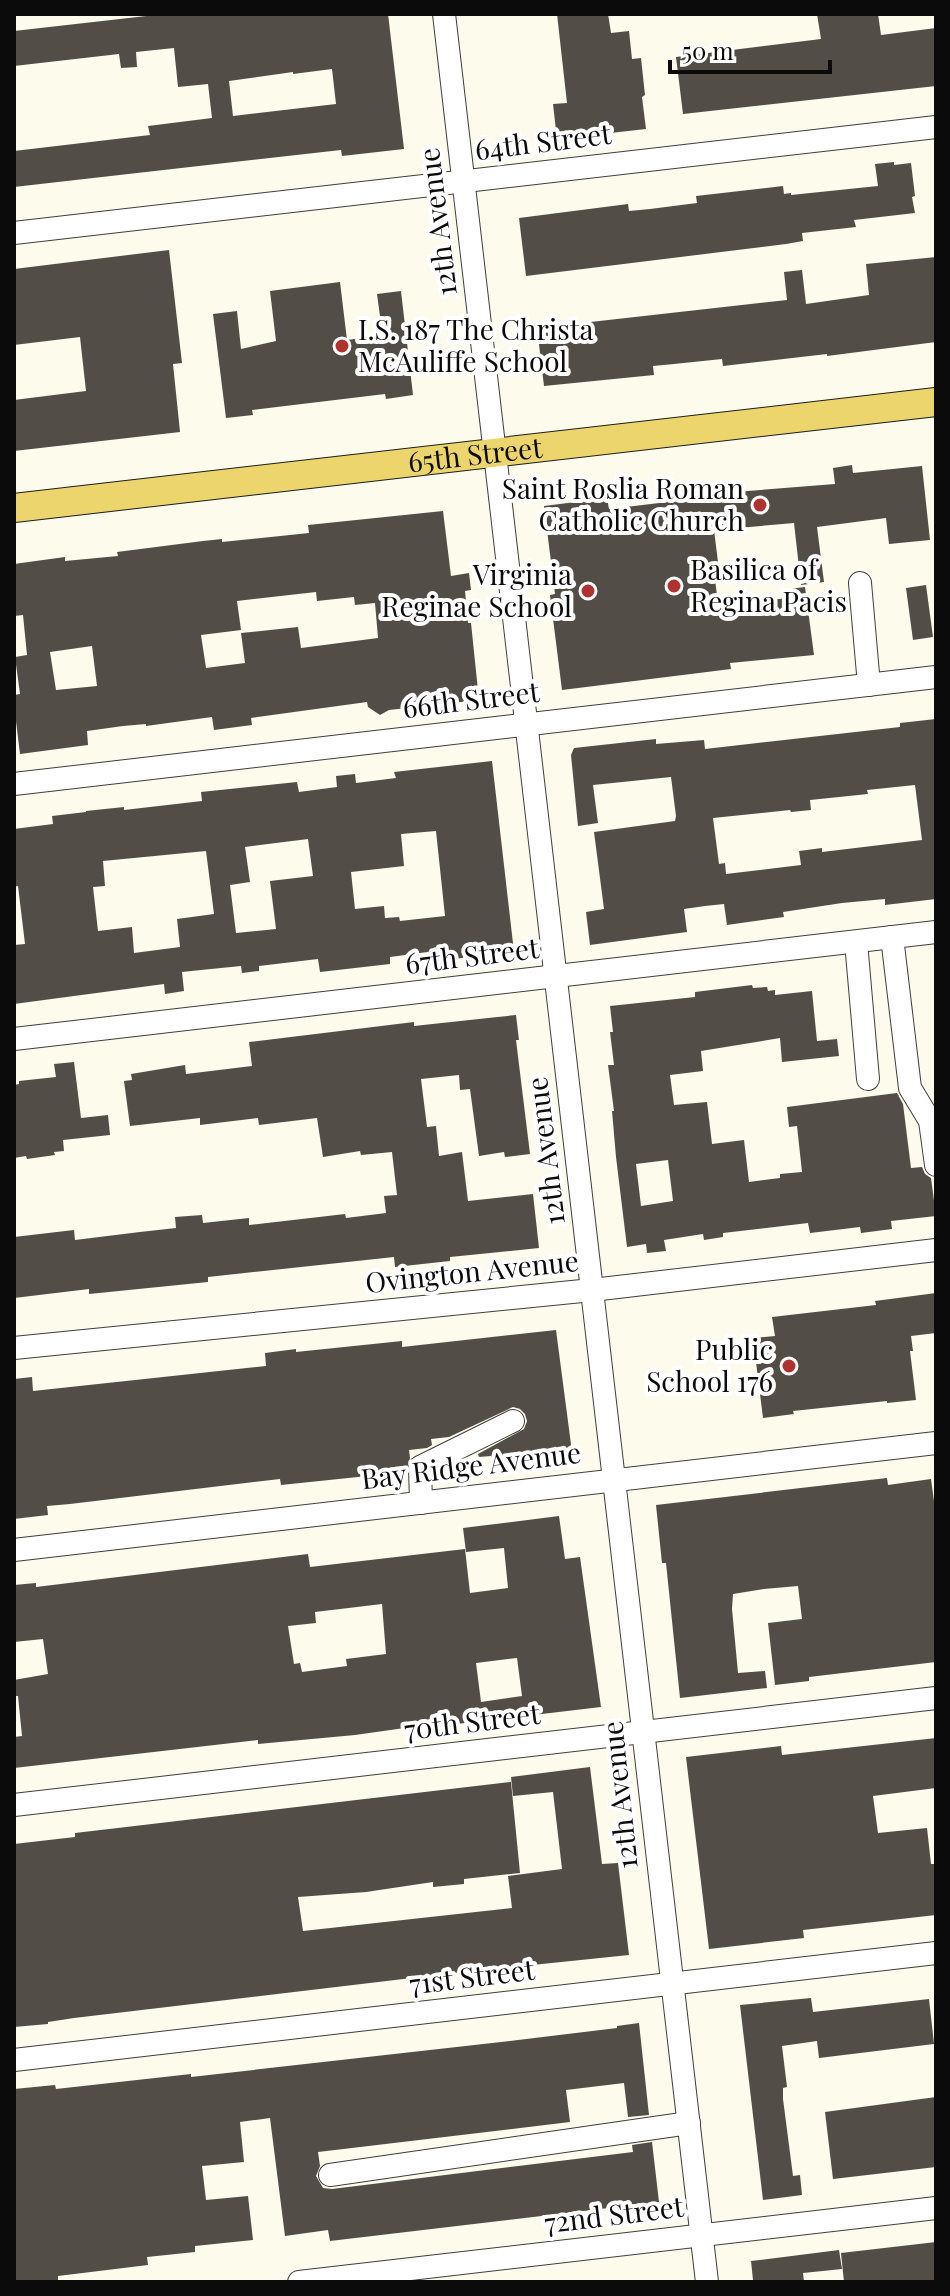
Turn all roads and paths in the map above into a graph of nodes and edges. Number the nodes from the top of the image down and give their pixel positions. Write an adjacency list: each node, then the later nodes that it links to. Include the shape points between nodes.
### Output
1 (444, 14): 3 (street, 12th Avenue)
2 (936, 127): 3 (street, 64th Street)
3 (463, 182): 4 (street, 64th Street); 6 (street, 12th Avenue)
4 (14, 233)
5 (936, 402): 6 (main road, 65th Street)
6 (496, 453): 7 (main road, 65th Street); 11 (street, 12th Avenue)
7 (14, 508)
8 (860, 583): 10 (street)
9 (936, 677): 10 (street, 66th Street)
10 (869, 685): 11 (street, 66th Street)
11 (527, 724): 12 (street, 66th Street); 16 (street, 12th Avenue)
12 (14, 784)
13 (936, 932): 14 (street, 67th Street)
14 (892, 937): 15 (street, 67th Street); 19 (street, via 910,1088 930,1121)
15 (856, 942): 16 (street, 67th Street); 18 (street)
16 (556, 976): 17 (street, 67th Street); 21 (street, 12th Avenue)
17 (14, 1039)
18 (868, 1079)
19 (936, 1165)
20 (936, 1250): 21 (street, Ovington Avenue)
21 (592, 1290): 22 (street, Ovington Avenue); 25 (street, 12th Avenue)
22 (14, 1348)
23 (513, 1421): 26 (street, via 420,1467)
24 (936, 1443): 25 (street, Bay Ridge Avenue)
25 (614, 1480): 26 (street, Bay Ridge Avenue); 29 (street, 12th Avenue)
26 (421, 1503): 27 (street, Bay Ridge Avenue)
27 (14, 1550)
28 (936, 1698): 29 (street, 70th Street)
29 (643, 1732): 30 (street, 70th Street); 32 (street, 12th Avenue)
30 (14, 1805)
31 (936, 1953): 32 (street, 71st Street)
32 (672, 1984): 33 (street, 71st Street); 34 (street, 12th Avenue)
33 (14, 2060)
34 (689, 2123): 35 (street); 37 (street, 12th Avenue)
35 (330, 2175)
36 (936, 2208): 37 (street, 72nd Street)
37 (702, 2235): 38 (street, 72nd Street); 39 (street, 12th Avenue)
38 (299, 2282)
39 (707, 2282)

